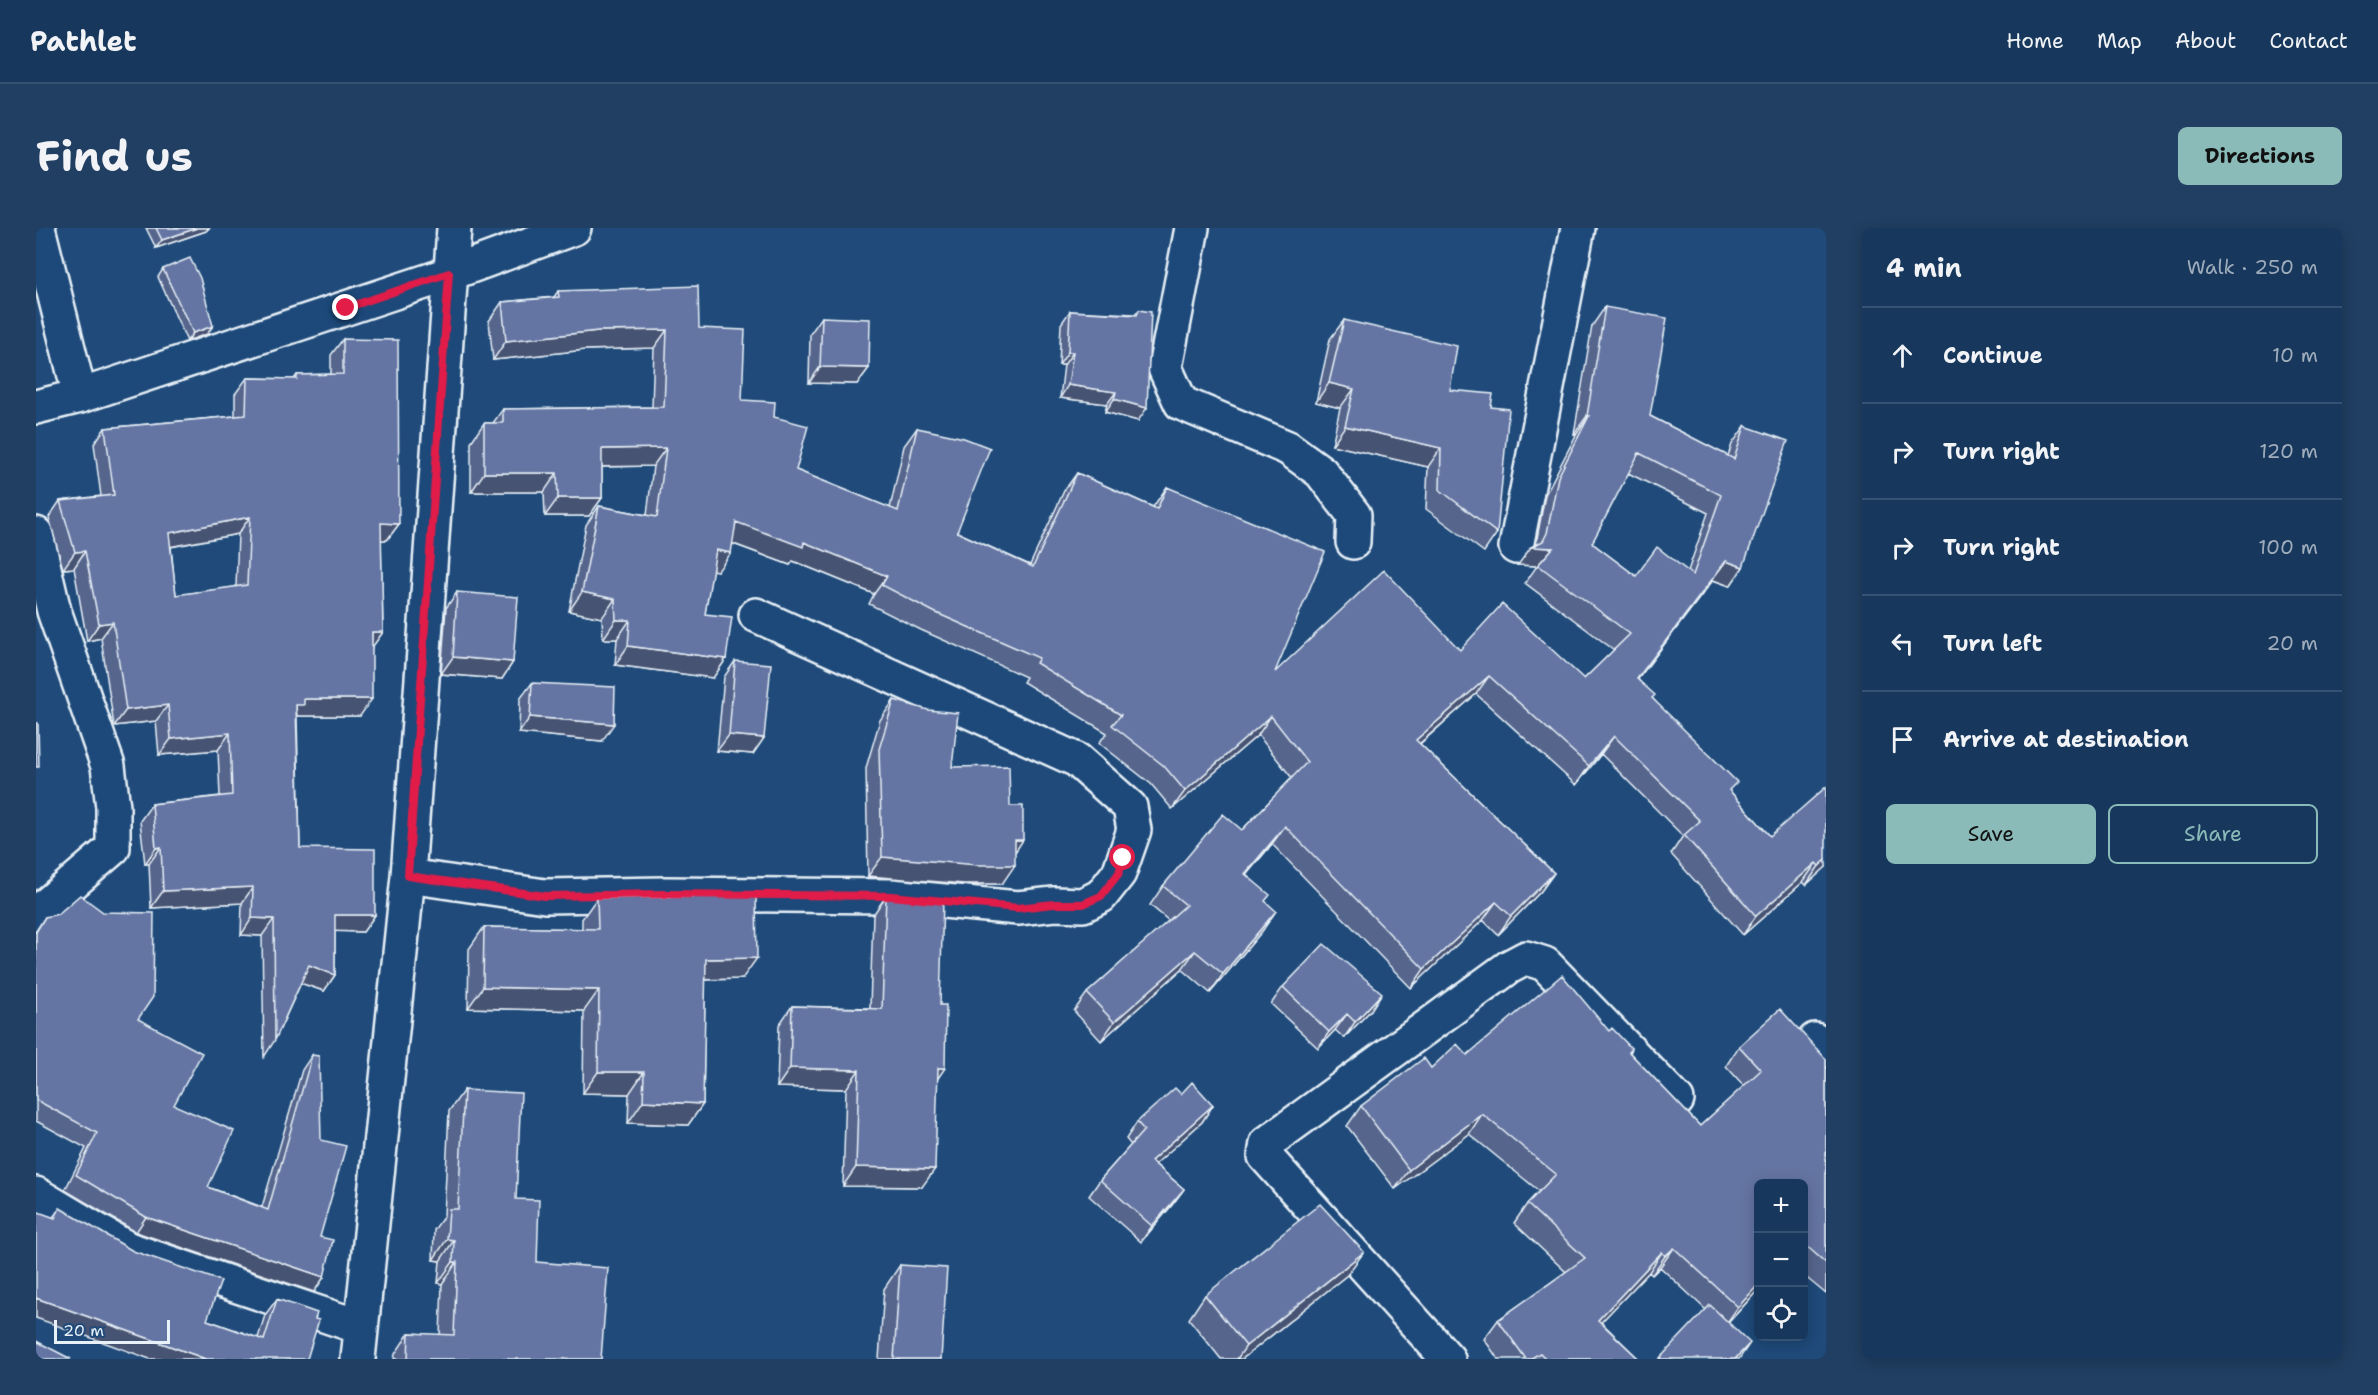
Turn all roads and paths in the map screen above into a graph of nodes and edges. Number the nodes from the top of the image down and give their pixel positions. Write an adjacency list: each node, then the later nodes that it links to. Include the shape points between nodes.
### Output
1 (38, 228): 7 (street)
2 (454, 228): 6 (street)
3 (574, 228): 6 (street)
4 (1192, 228): 10 (street, via 1165,368 1181,404 1288,448 1321,472 1354,515)
5 (1578, 228): 11 (street)
6 (449, 273): 7 (street); 13 (street)
7 (80, 396): 8 (street)
8 (36, 407)
9 (36, 534): 14 (street, via 54,611 108,766 113,848)
10 (1353, 542)
11 (1516, 548)
12 (756, 615): 13 (street, via 1077,760 1130,807 1134,830 1119,873 1101,896 1083,904 1018,908 891,896 545,896)
13 (408, 876): 17 (street)
14 (36, 914)
15 (1677, 1100): 19 (street, via 1545,964 1526,958 1267,1143 1265,1156)
16 (36, 1194): 17 (street, via 128,1249)
17 (360, 1327): 18 (street)
18 (358, 1359)
19 (1448, 1359)

